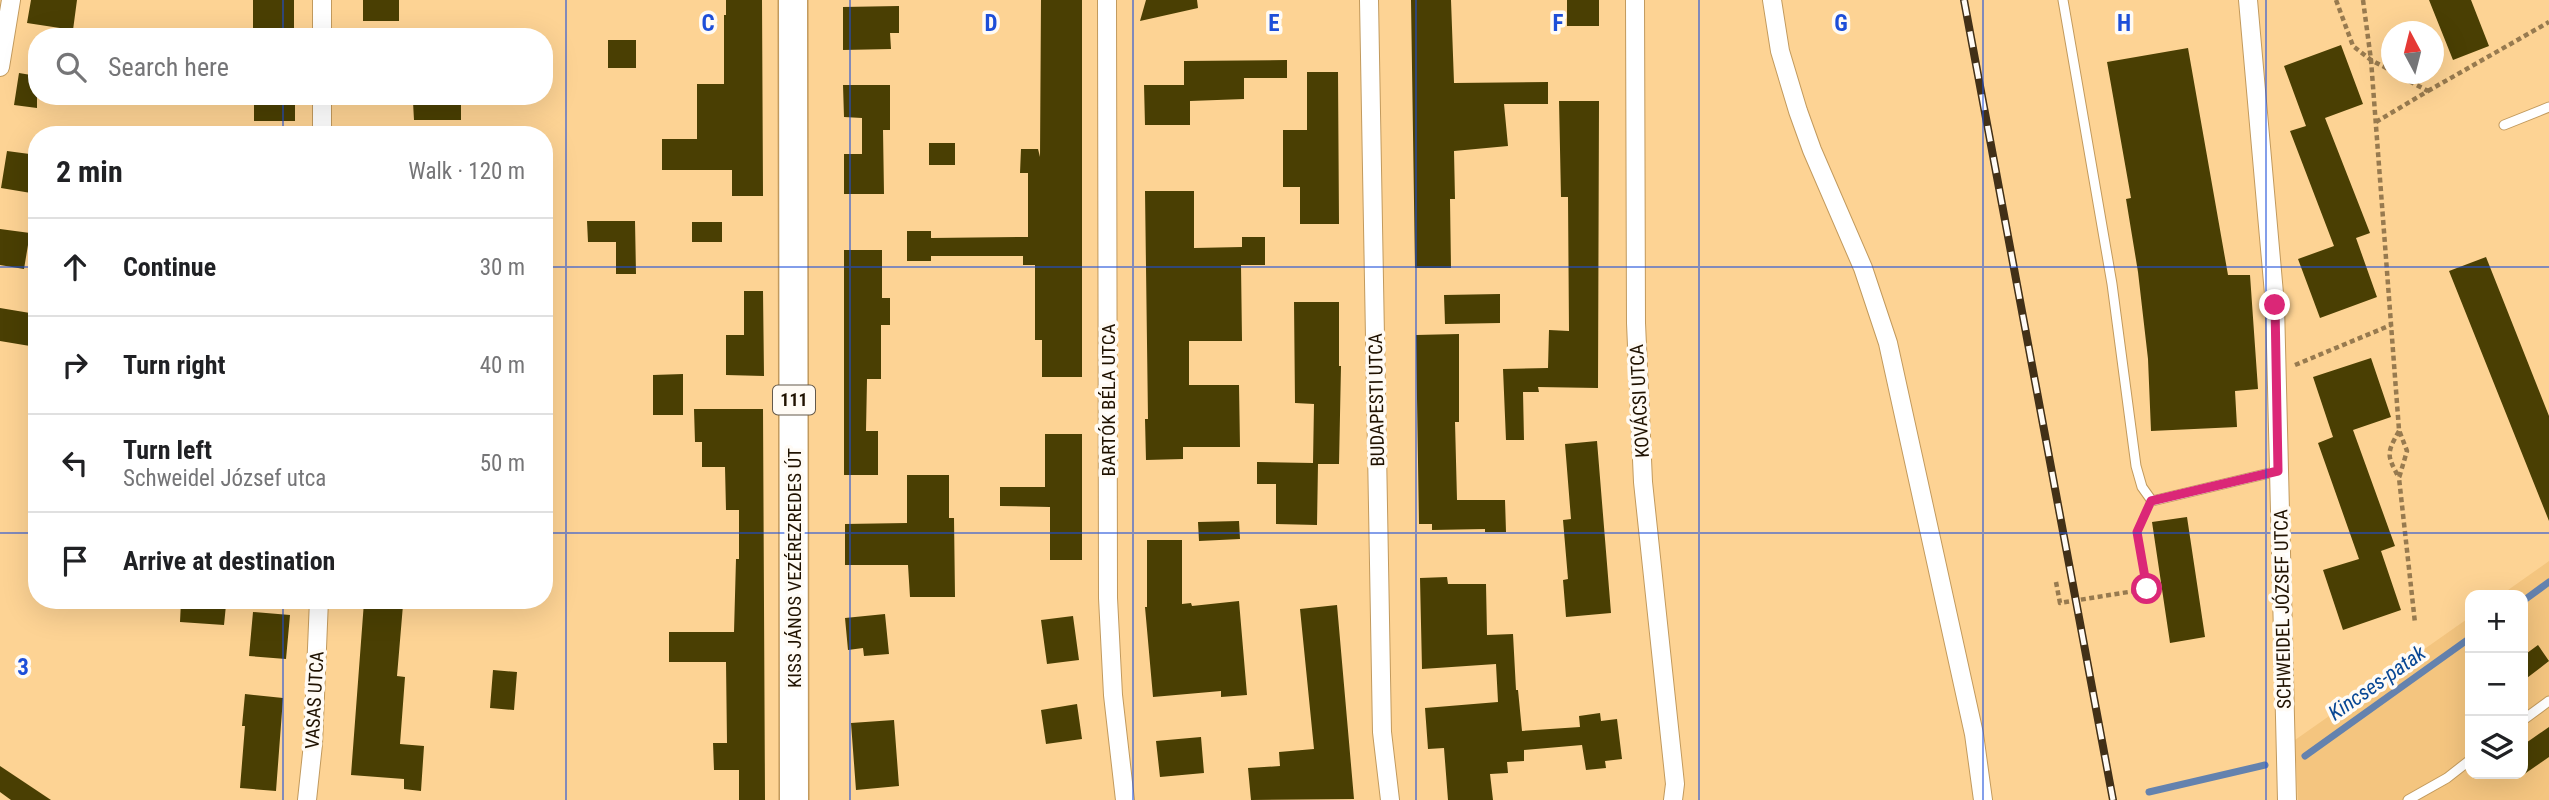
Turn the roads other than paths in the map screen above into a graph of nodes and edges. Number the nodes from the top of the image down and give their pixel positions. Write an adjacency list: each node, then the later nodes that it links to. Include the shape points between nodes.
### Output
1 (11, 0): 11 (street)
2 (321, 0): 10 (street)
3 (793, 0): 22 (main road, KISS JÁNOS VEZÉREZREDES ÚT / 111)
4 (1107, 0): 23 (street, BARTÓK BÉLA UTCA, via 1108,598)
5 (1369, 0): 24 (street, BUDAPESTI UTCA, via 1381,719)
6 (1635, 0): 25 (street, KOVÁCSI UTCA, via 1636,336 1643,482)
7 (1772, 0): 26 (street, via 1780,51 1798,111 1853,243 1888,344 1974,734)
8 (2063, 0): 16 (lane, via 2142,487 2151,501)
9 (2248, 0): 16 (street, SCHWEIDEL JÓZSEF UTCA, via 2275,305)
10 (321, 28)
11 (0, 66)
12 (322, 105): 15 (street)
13 (2549, 107): 14 (lane)
14 (2504, 125)
15 (322, 126)
16 (2278, 471): 27 (street, SCHWEIDEL JÓZSEF UTCA)
17 (319, 609): 21 (street, VASAS UTCA)
18 (2549, 701): 19 (lane)
19 (2528, 716)
20 (2465, 764): 28 (lane)
21 (307, 800)
22 (794, 800)
23 (1125, 800)
24 (1390, 800)
25 (1673, 800)
26 (1983, 800)
27 (2287, 800)
28 (2408, 800)

